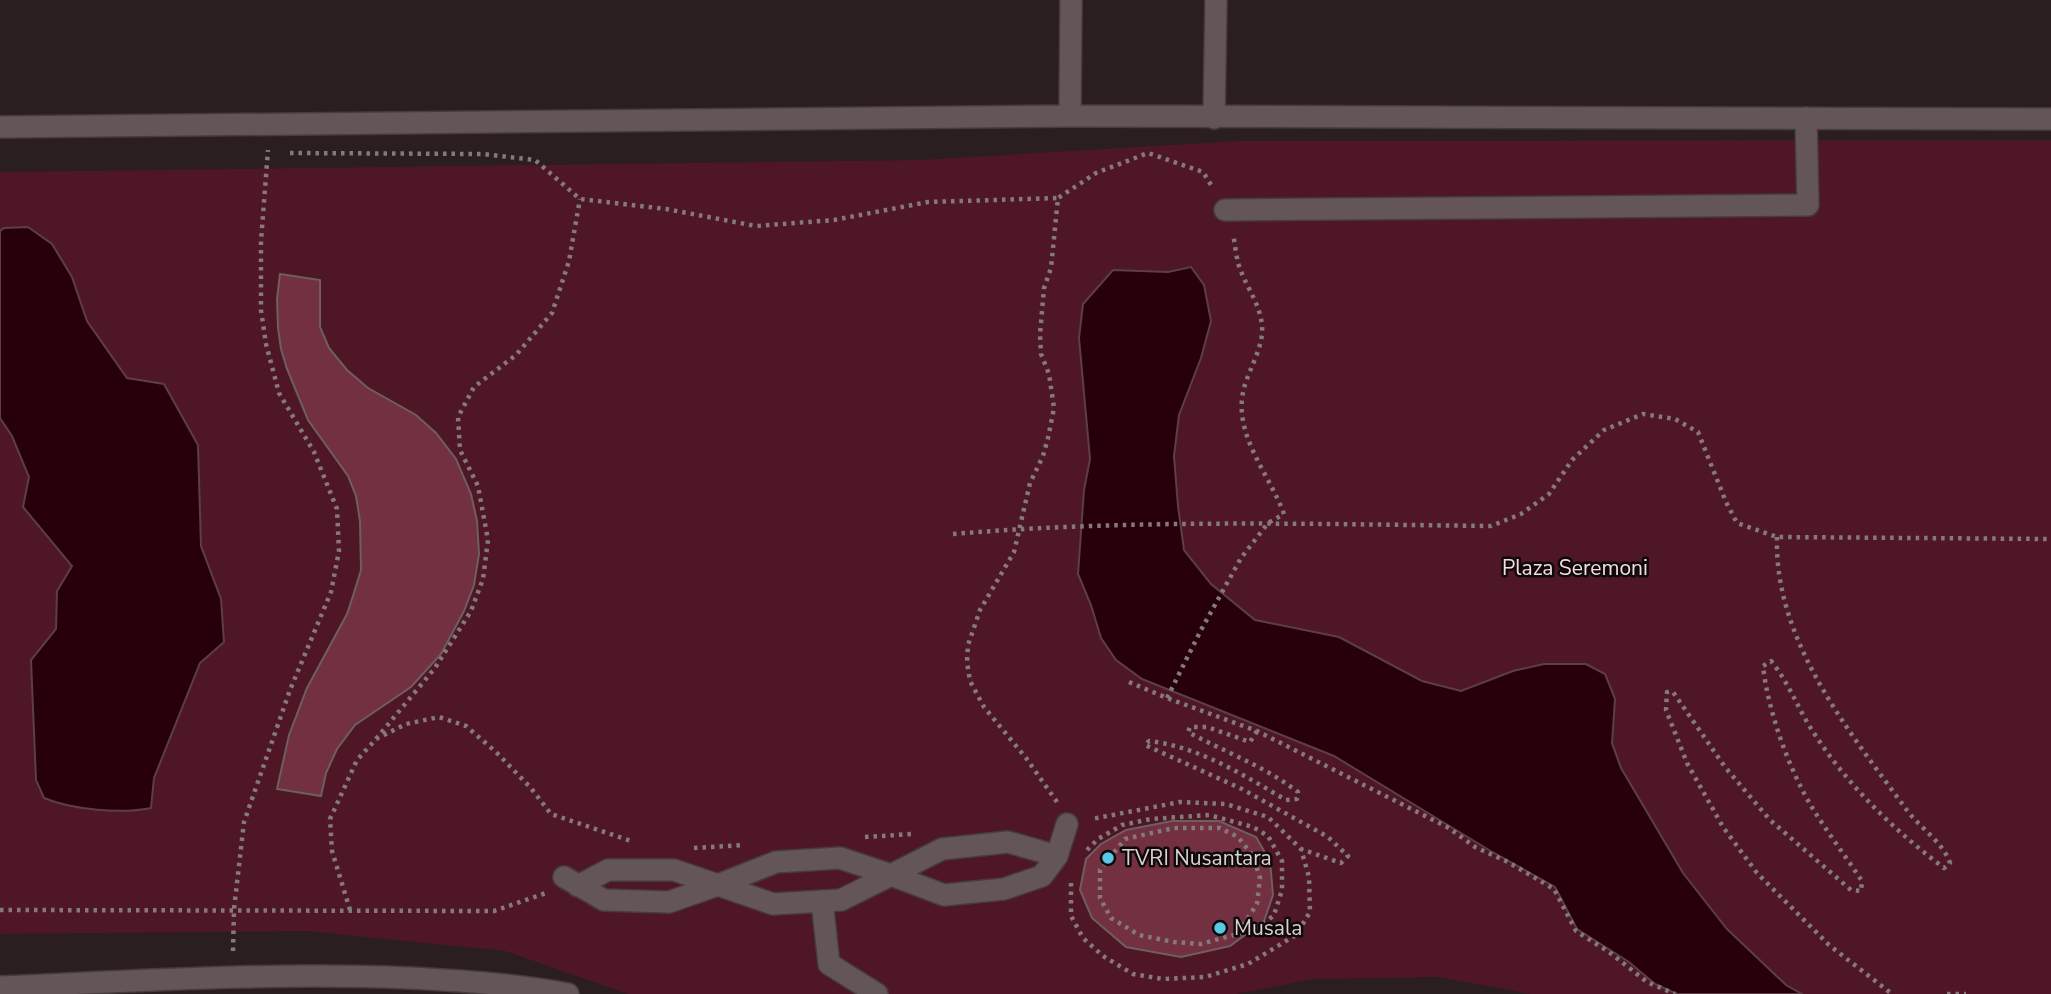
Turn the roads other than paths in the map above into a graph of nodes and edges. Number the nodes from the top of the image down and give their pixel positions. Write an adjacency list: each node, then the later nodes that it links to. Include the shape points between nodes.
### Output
1 (1071, 0): 3 (street)
2 (1216, 0): 4 (street)
3 (1070, 116): 4 (street); 7 (street)
4 (1214, 118): 5 (street)
5 (1806, 118): 6 (street); 8 (street, via 1808,205)
6 (2051, 119)
7 (0, 127)
8 (1225, 210)
9 (1067, 824): 10 (street)
10 (1057, 856): 11 (street, via 1008,842 942,849); 11 (street, via 1042,876 1004,888 944,895)
11 (891, 875): 12 (street, via 840,858 776,862); 13 (street, via 841,900)
12 (718, 885): 12 (street, via 674,870 608,870 571,882 604,900 669,902); 13 (street, via 773,904)
13 (822, 901): 16 (street, via 829,964)
14 (0, 987): 15 (street, via 232,976 373,977 473,981)
15 (568, 994)
16 (877, 994)

